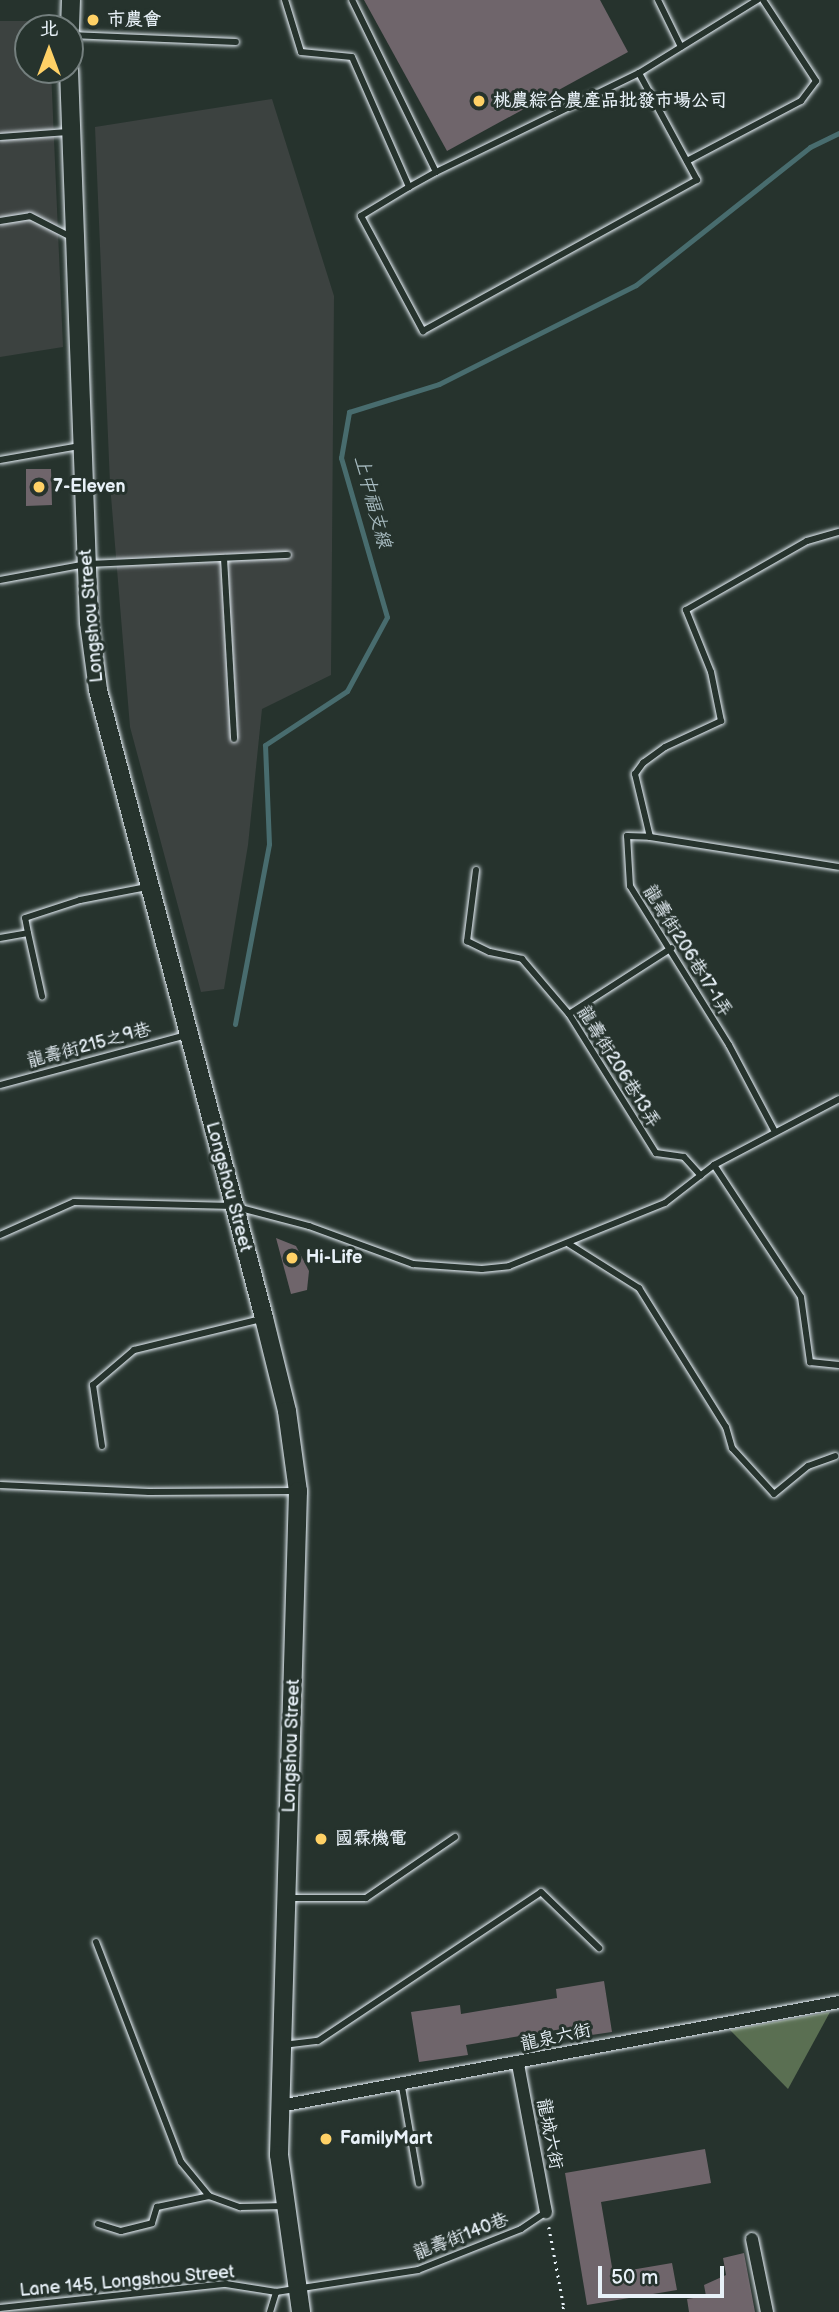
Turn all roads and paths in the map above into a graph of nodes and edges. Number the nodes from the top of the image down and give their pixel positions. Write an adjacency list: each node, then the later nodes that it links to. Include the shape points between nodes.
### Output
1 (285, 0): 15 (lane, via 301,52 352,57)
2 (352, 0): 14 (lane)
3 (658, 0): 8 (lane)
4 (757, 0): 8 (lane)
5 (763, 0): 13 (lane, via 816,81 801,101)
6 (84, 36): 7 (lane)
7 (236, 42)
8 (681, 47): 9 (lane)
9 (639, 73): 13 (lane); 14 (lane)
10 (69, 84): 11 (street, Longshou Street)
11 (68, 132): 12 (lane); 17 (street, Longshou Street)
12 (0, 137)
13 (687, 161): 15 (lane, via 697,180 422,331 362,216)
14 (436, 173): 15 (lane)
15 (409, 187)
16 (0, 221): 17 (lane, via 30,216)
17 (73, 238): 18 (street, Longshou Street)
18 (81, 445): 19 (lane); 23 (street, Longshou Street)
19 (0, 460)
20 (839, 532): 26 (lane, via 807,541 685,610 711,672 721,721 665,747 635,774)
21 (288, 555): 22 (lane)
22 (224, 558): 23 (lane); 25 (lane)
23 (86, 564): 24 (lane); 29 (street, Longshou Street, via 98,690)
24 (0, 580)
25 (234, 739)
26 (650, 837): 27 (lane); 32 (lane, 龍壽街206巷17-1弄, via 627,836 630,886)
27 (839, 867)
28 (476, 870): 34 (lane, 龍壽街206巷13弄, via 467,941 522,959)
29 (147, 887): 30 (lane, via 80,900 25,918); 35 (street, Longshou Street)
30 (27, 933): 31 (lane); 33 (lane)
31 (0, 938)
32 (672, 948): 34 (lane); 38 (lane, 龍壽街206巷17-1弄)
33 (43, 996)
34 (569, 1014): 40 (lane, 龍壽街206巷13弄, via 656,1153 684,1157)
35 (186, 1035): 36 (lane, 龍壽街215之9巷); 41 (street, Longshou Street)
36 (0, 1085)
37 (839, 1099): 38 (lane)
38 (774, 1130): 39 (lane)
39 (714, 1165): 40 (lane); 45 (lane, via 801,1297 810,1362)
40 (701, 1176): 43 (lane, via 665,1203 615,1220)
41 (233, 1206): 42 (lane, via 74,1202); 43 (lane, via 309,1226 387,1257 450,1268 509,1266); 44 (street, Longshou Street)
42 (0, 1235)
43 (569, 1244): 47 (lane, via 639,1288 726,1427 732,1448 774,1494 808,1465)
44 (264, 1318): 46 (lane, via 134,1350 93,1385); 49 (street, Longshou Street, via 287,1411)
45 (839, 1365)
46 (102, 1446)
47 (835, 1456)
48 (0, 1485): 49 (lane, via 149,1492)
49 (298, 1491): 51 (street, Longshou Street)
50 (455, 1838): 51 (lane, via 366,1898)
51 (288, 1898): 55 (street, Longshou Street)
52 (96, 1942): 60 (lane, via 167,2132 181,2162)
53 (599, 1948): 55 (lane, via 541,1892 318,2041)
54 (839, 2002): 56 (street, 龍泉六街)
55 (281, 2045): 58 (street, Longshou Street)
56 (518, 2064): 57 (street, 龍泉六街); 62 (street, 龍城六街)
57 (402, 2087): 58 (street, 龍泉六街); 59 (lane)
58 (280, 2106): 61 (street, Longshou Street)
59 (419, 2184)
60 (209, 2196): 61 (lane, via 240,2207); 63 (lane, via 158,2207 152,2223 121,2231)
61 (285, 2206): 65 (street, Longshou Street)
62 (546, 2212): 65 (lane, 龍壽街140巷, via 521,2229 418,2270); 70 (path, via 564,2307)
63 (98, 2224)
64 (752, 2239): 71 (street)
65 (298, 2289): 66 (lane, Lane 145, Longshou Street); 69 (street, Longshou Street)
66 (276, 2292): 67 (lane, Lane 145, Longshou Street, via 226,2284); 68 (lane)
67 (0, 2308)
68 (270, 2312)
69 (301, 2312)
70 (561, 2312)
71 (767, 2312)

